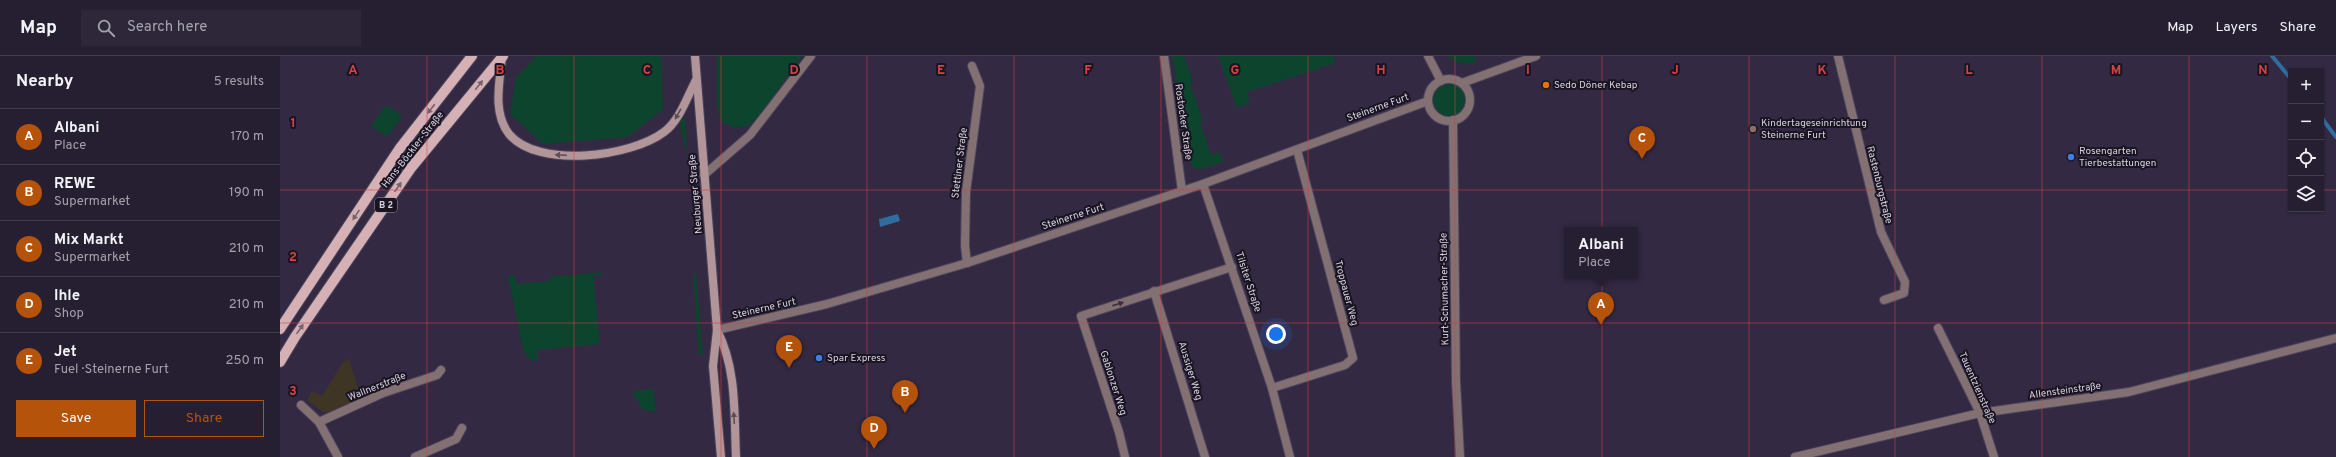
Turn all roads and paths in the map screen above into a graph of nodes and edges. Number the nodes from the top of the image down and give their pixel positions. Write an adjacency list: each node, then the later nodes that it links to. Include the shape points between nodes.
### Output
1 (472, 56): 24 (main road, Hans-Böckler-Straße / B 2, one-way to 24, via 400,148)
2 (503, 56): 10 (street, one-way to 2, via 675,121 664,132 650,140 596,154 550,154 523,145 509,133 503,123 498,99); 27 (main road, Hans-Böckler-Straße / B 2, one-way to 2, via 411,168)
3 (695, 56): 10 (street, Neuburger Straße)
4 (811, 56): 16 (street, via 750,135)
5 (1164, 56): 18 (street, Rostocker Straße)
6 (1428, 56): 11 (street)
7 (1536, 56): 12 (street)
8 (1838, 56): 22 (street, Rastenburgstraße, via 1881,232 1905,282 1904,293)
9 (972, 66): 19 (street, Stettiner Straße, via 980,86 966,192)
10 (696, 79): 16 (street, Neuburger Straße)
11 (1441, 81): 12 (street, via 1452,79); 13 (street, via 1432,87)
12 (1462, 83): 14 (street, via 1468,92 1468,107 1459,118)
13 (1428, 101): 14 (street, via 1435,115 1444,120); 15 (street, Steinerne Furt)
14 (1453, 120): 42 (street, Kurt-Schumacher-Straße, via 1456,382)
15 (1296, 150): 17 (street, Steinerne Furt); 29 (street, Troppauer Weg, via 1353,358 1345,365)
16 (704, 175): 25 (street, Neuburger Straße)
17 (1204, 184): 18 (street, Steinerne Furt); 20 (street, Tilsiter Straße)
18 (1182, 191): 19 (street, Steinerne Furt)
19 (967, 264): 25 (street, Steinerne Furt, via 827,304)
20 (1232, 266): 21 (street); 29 (street, Tilsiter Straße)
21 (1154, 291): 39 (street, Gablonzer Weg, one-way to 21, via 1081,316); 40 (street, Aussiger Weg)
22 (1884, 300)
23 (1938, 328): 31 (street, Tauentzienstraße)
24 (280, 329)
25 (717, 330): 37 (street, Neuburger Straße, via 713,366); 38 (street, Neuburger Straße, one-way to 25, via 730,364 725,345)
26 (2336, 338): 31 (street, Allensteinstraße, via 2129,392)
27 (280, 362)
28 (441, 370): 32 (street, Wallnerstraße, via 437,375 384,393)
29 (1272, 388): 41 (street, Tilsiter Straße)
30 (301, 405): 32 (street)
31 (1980, 413): 34 (street, Allensteinstraße); 44 (street, Tauentzienstraße)
32 (319, 422): 35 (street)
33 (462, 428): 36 (street, via 456,439)
34 (1812, 455): 43 (street, Allensteinstraße)
35 (338, 457)
36 (415, 457)
37 (721, 457)
38 (736, 457)
39 (1125, 457)
40 (1204, 457)
41 (1290, 457)
42 (1460, 457)
43 (1795, 457)
44 (1994, 457)

